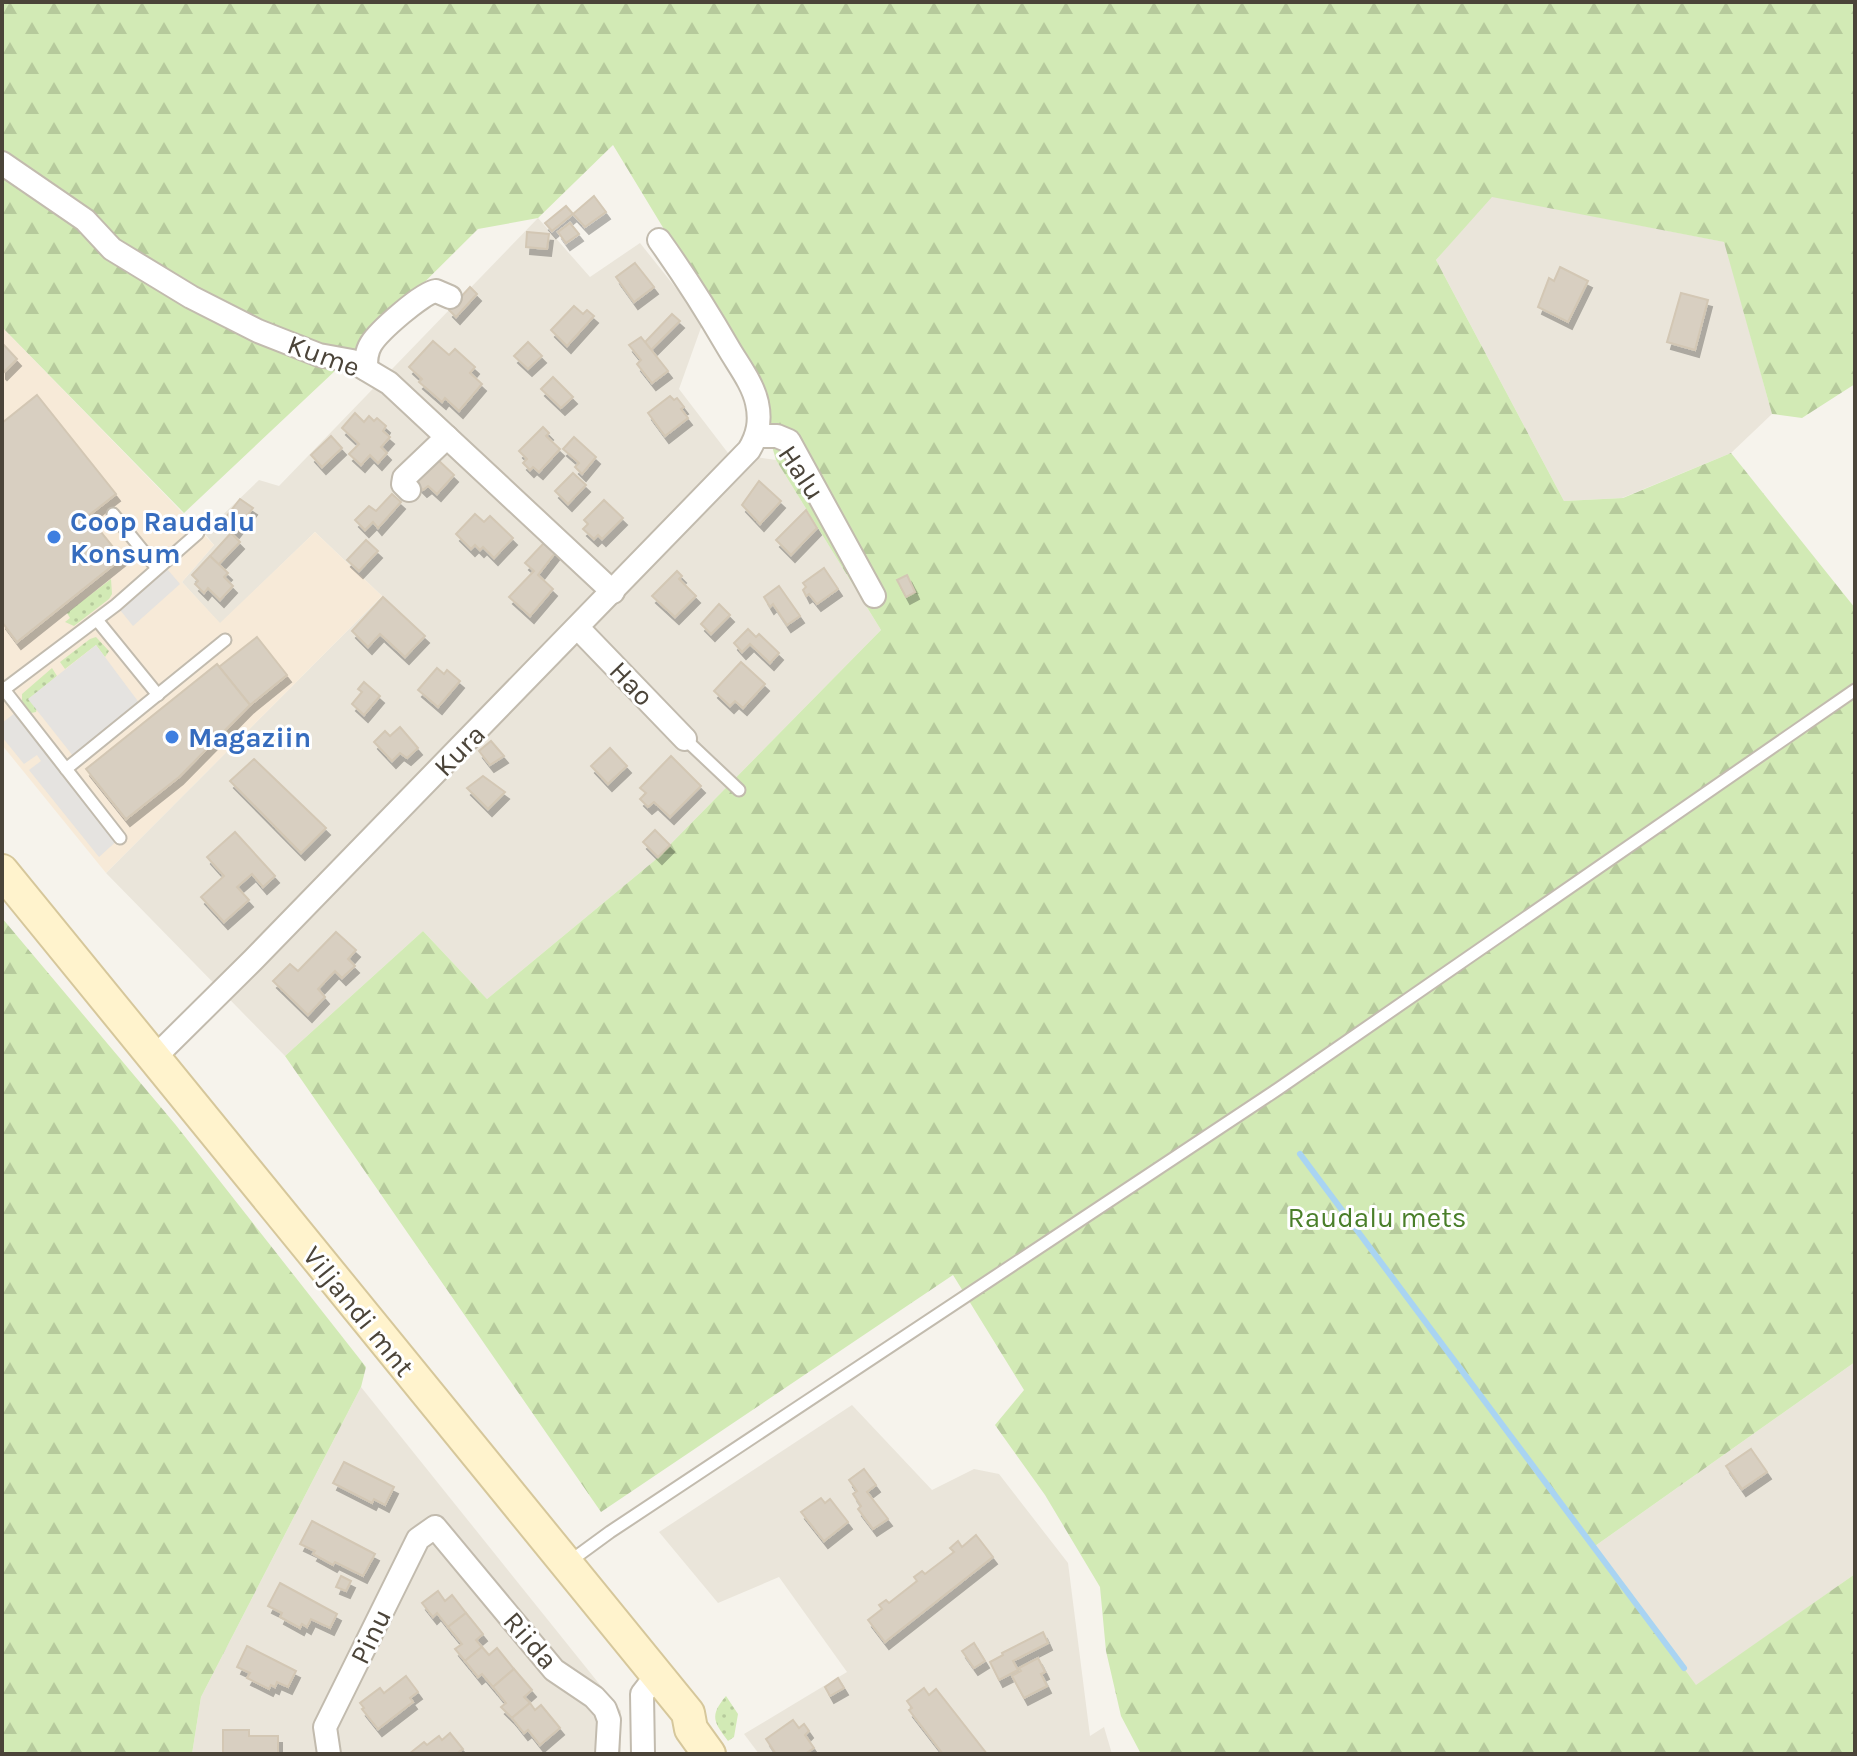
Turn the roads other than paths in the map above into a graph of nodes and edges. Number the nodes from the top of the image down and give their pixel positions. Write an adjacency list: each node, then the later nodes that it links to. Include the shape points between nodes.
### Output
1 (2, 163): 4 (street, Kume, via 85,220 112,249 191,297 258,331)
2 (659, 240): 5 (street, Halu, via 694,288 749,383 757,403)
3 (450, 297): 4 (street, via 436,291 423,296 373,340)
4 (366, 369): 6 (street, Kume, via 389,383)
5 (758, 436): 11 (street, Kura); 12 (street, Halu, via 789,441)
6 (447, 437): 7 (street, via 404,478); 11 (street, Kume)
7 (409, 490)
8 (113, 514): 10 (lane)
9 (198, 533): 10 (lane)
10 (156, 567): 13 (lane)
11 (613, 592): 14 (street, Kura)
12 (874, 596)
13 (97, 620): 16 (lane); 18 (lane)
14 (578, 628): 19 (street, Hao); 24 (street, Kura)
15 (225, 640): 18 (lane)
16 (3, 689): 20 (lane)
17 (1855, 690): 26 (lane, via 1278,1089)
18 (158, 695): 20 (lane)
19 (685, 739): 21 (lane)
20 (66, 769): 22 (lane)
21 (739, 790)
22 (120, 838)
23 (2, 871): 24 (main road, Viljandi mnt)
24 (153, 1059): 26 (main road, Viljandi mnt)
25 (435, 1527): 29 (street, Pinu, via 418,1539 325,1727); 30 (street, Riida, via 554,1670 605,1709)
26 (565, 1564): 27 (main road, Viljandi mnt)
27 (656, 1676): 28 (main road, Viljandi mnt); 31 (street, via 642,1694)
28 (688, 1713): 32 (main road, Viljandi mnt, via 691,1729); 33 (main road)
29 (329, 1754)
30 (607, 1754)
31 (643, 1754)
32 (709, 1754)
33 (726, 1754)

